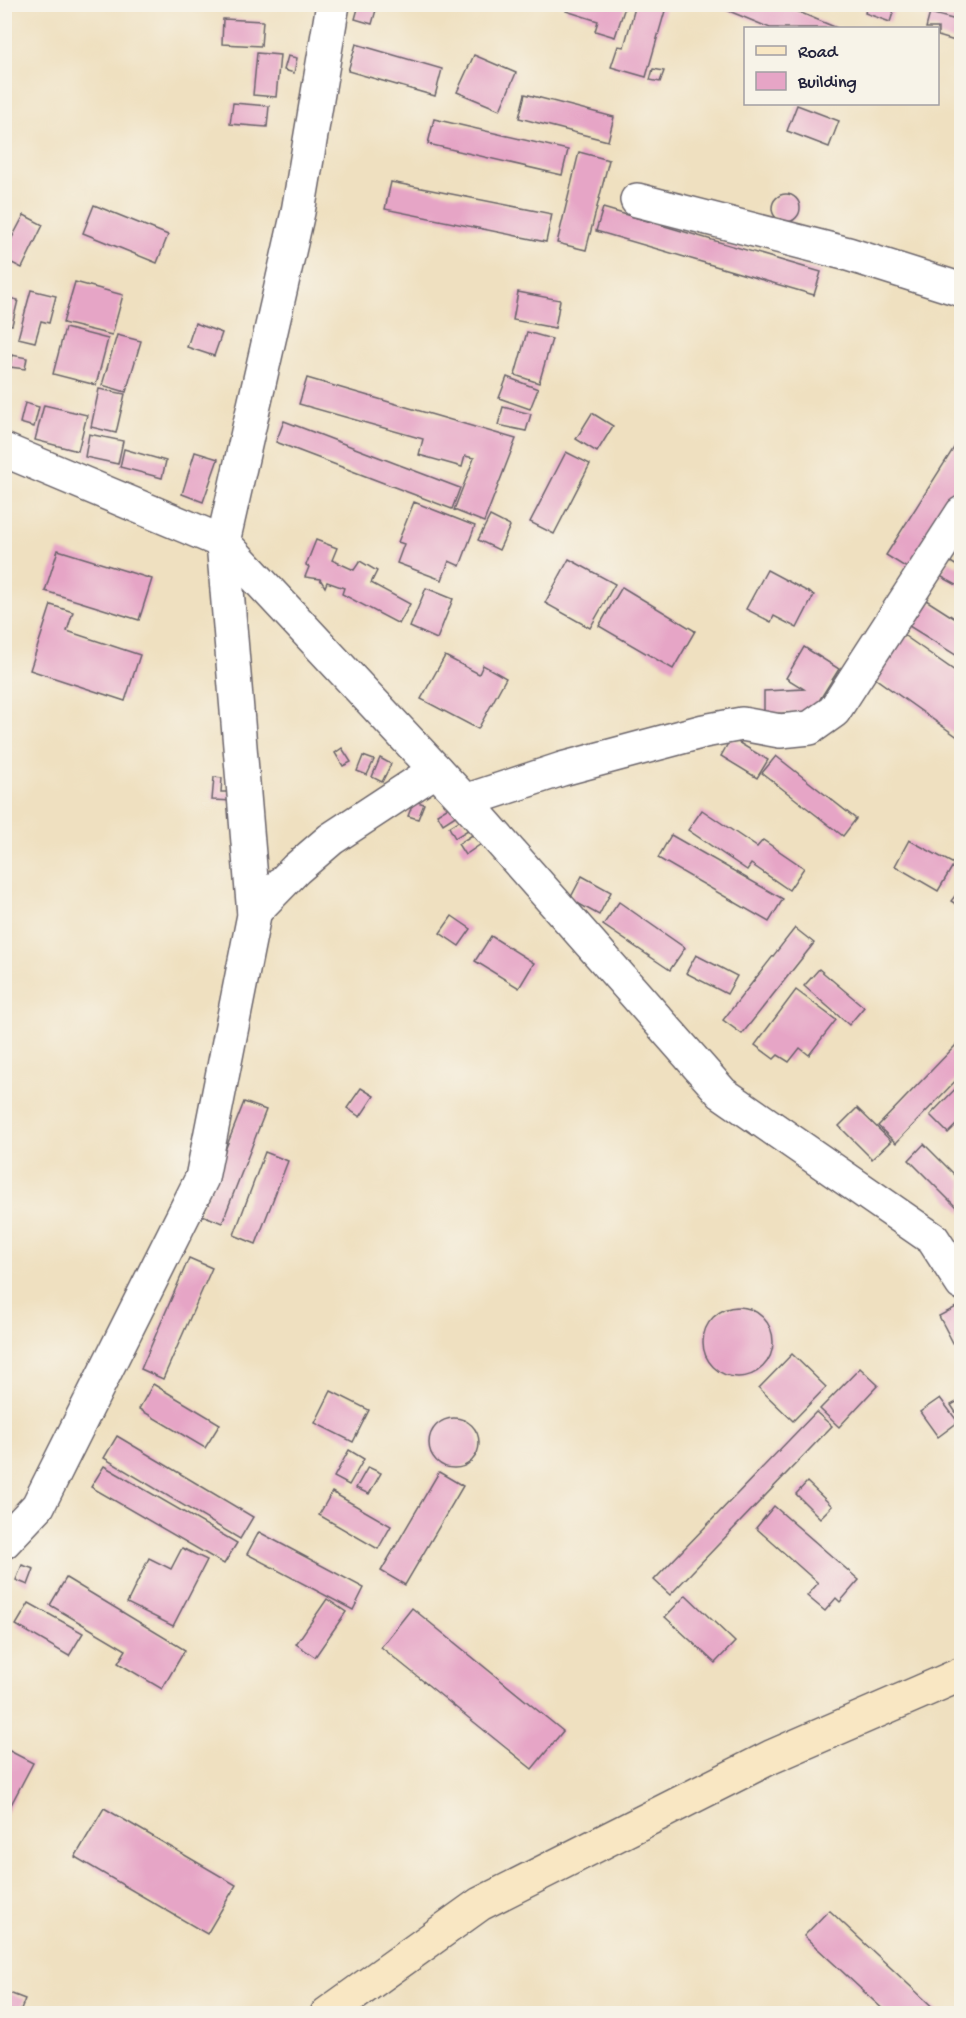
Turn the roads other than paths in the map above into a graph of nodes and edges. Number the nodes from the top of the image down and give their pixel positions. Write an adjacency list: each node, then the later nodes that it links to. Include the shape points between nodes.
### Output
1 (333, 4): 6 (street, via 298,212)
2 (637, 200): 3 (street, via 848,254)
3 (962, 290)
4 (4, 450): 6 (street)
5 (962, 513): 8 (street, via 834,711 810,728 780,731 742,724 704,731 562,769)
6 (223, 542): 7 (street); 9 (street)
7 (436, 770): 8 (street); 9 (street, via 332,839)
8 (465, 801): 10 (street, via 722,1093 933,1239)
9 (254, 912): 11 (street, via 202,1178 38,1506)
10 (962, 1284)
11 (4, 1542)
12 (962, 1674): 13 (street, via 771,1757 480,1904)
13 (327, 2013)

